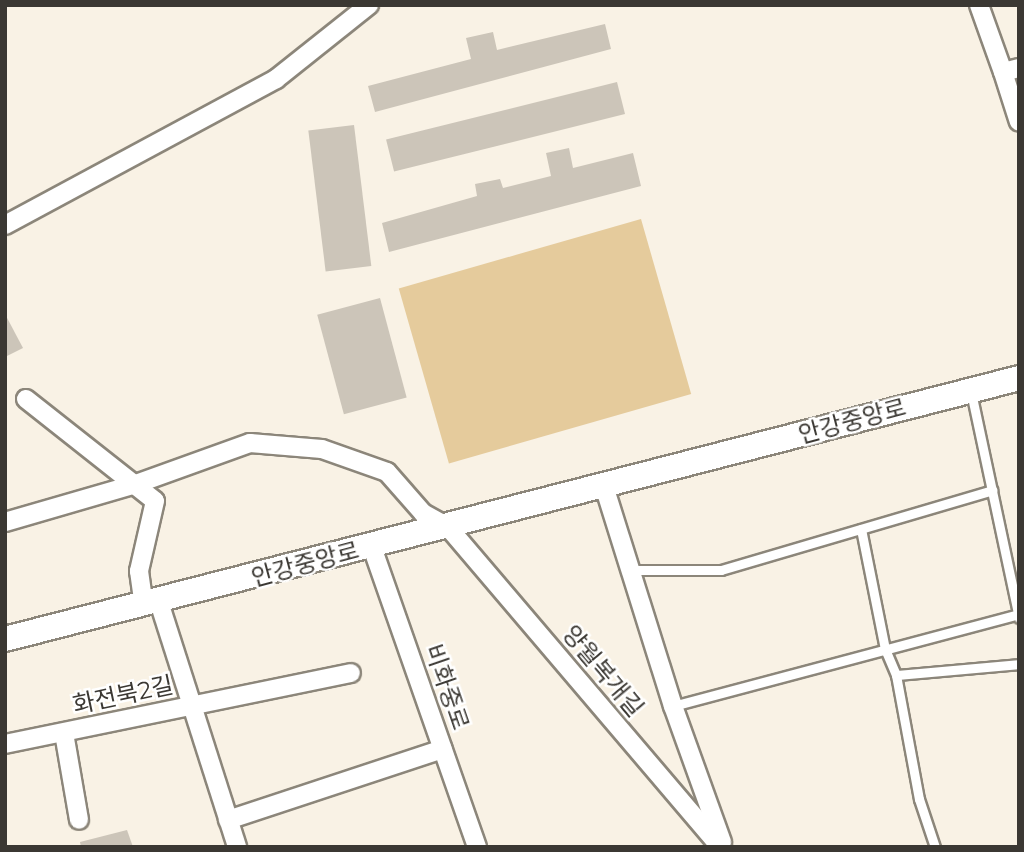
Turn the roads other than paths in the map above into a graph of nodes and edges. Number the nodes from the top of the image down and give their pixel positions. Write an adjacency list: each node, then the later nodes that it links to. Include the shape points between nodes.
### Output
1 (369, 5): 5 (street, via 275,79)
2 (979, 5): 3 (street)
3 (1011, 70): 4 (street)
4 (1019, 122)
5 (5, 225)
6 (1019, 377): 7 (main road, 안강중앙로)
7 (971, 390): 10 (main road, 안강중앙로); 11 (lane)
8 (26, 399): 9 (street)
9 (136, 484): 12 (street, 양월복개길); 13 (street, 양월복개길, via 250,443 322,449 387,472 423,513); 17 (street, via 155,501 139,571)
10 (604, 486): 13 (main road, 안강중앙로); 16 (street)
11 (992, 490): 14 (lane); 18 (lane)
12 (5, 522)
13 (448, 527): 15 (main road, 안강중앙로); 33 (street, 양월복개길)
14 (862, 529): 16 (lane, via 721,570); 20 (lane)
15 (372, 547): 17 (main road, 안강중앙로); 28 (street, 비화중로)
16 (630, 570): 25 (street)
17 (152, 604): 19 (main road, 안강중앙로); 24 (street)
18 (1018, 616): 20 (lane)
19 (5, 639)
20 (885, 649): 23 (lane); 25 (lane)
21 (1019, 664): 23 (lane)
22 (351, 673): 24 (street, 화전북2길)
23 (896, 675): 34 (lane, via 919,799)
24 (192, 705): 26 (street, 화전북2길); 30 (street)
25 (673, 706): 33 (street)
26 (64, 733): 27 (street, 화전북2길); 29 (street, 화전북2길)
27 (5, 744)
28 (443, 749): 30 (street, 비화중로); 32 (street)
29 (79, 820)
30 (228, 820): 31 (street)
31 (237, 847)
32 (477, 847)
33 (722, 847)
34 (935, 847)

